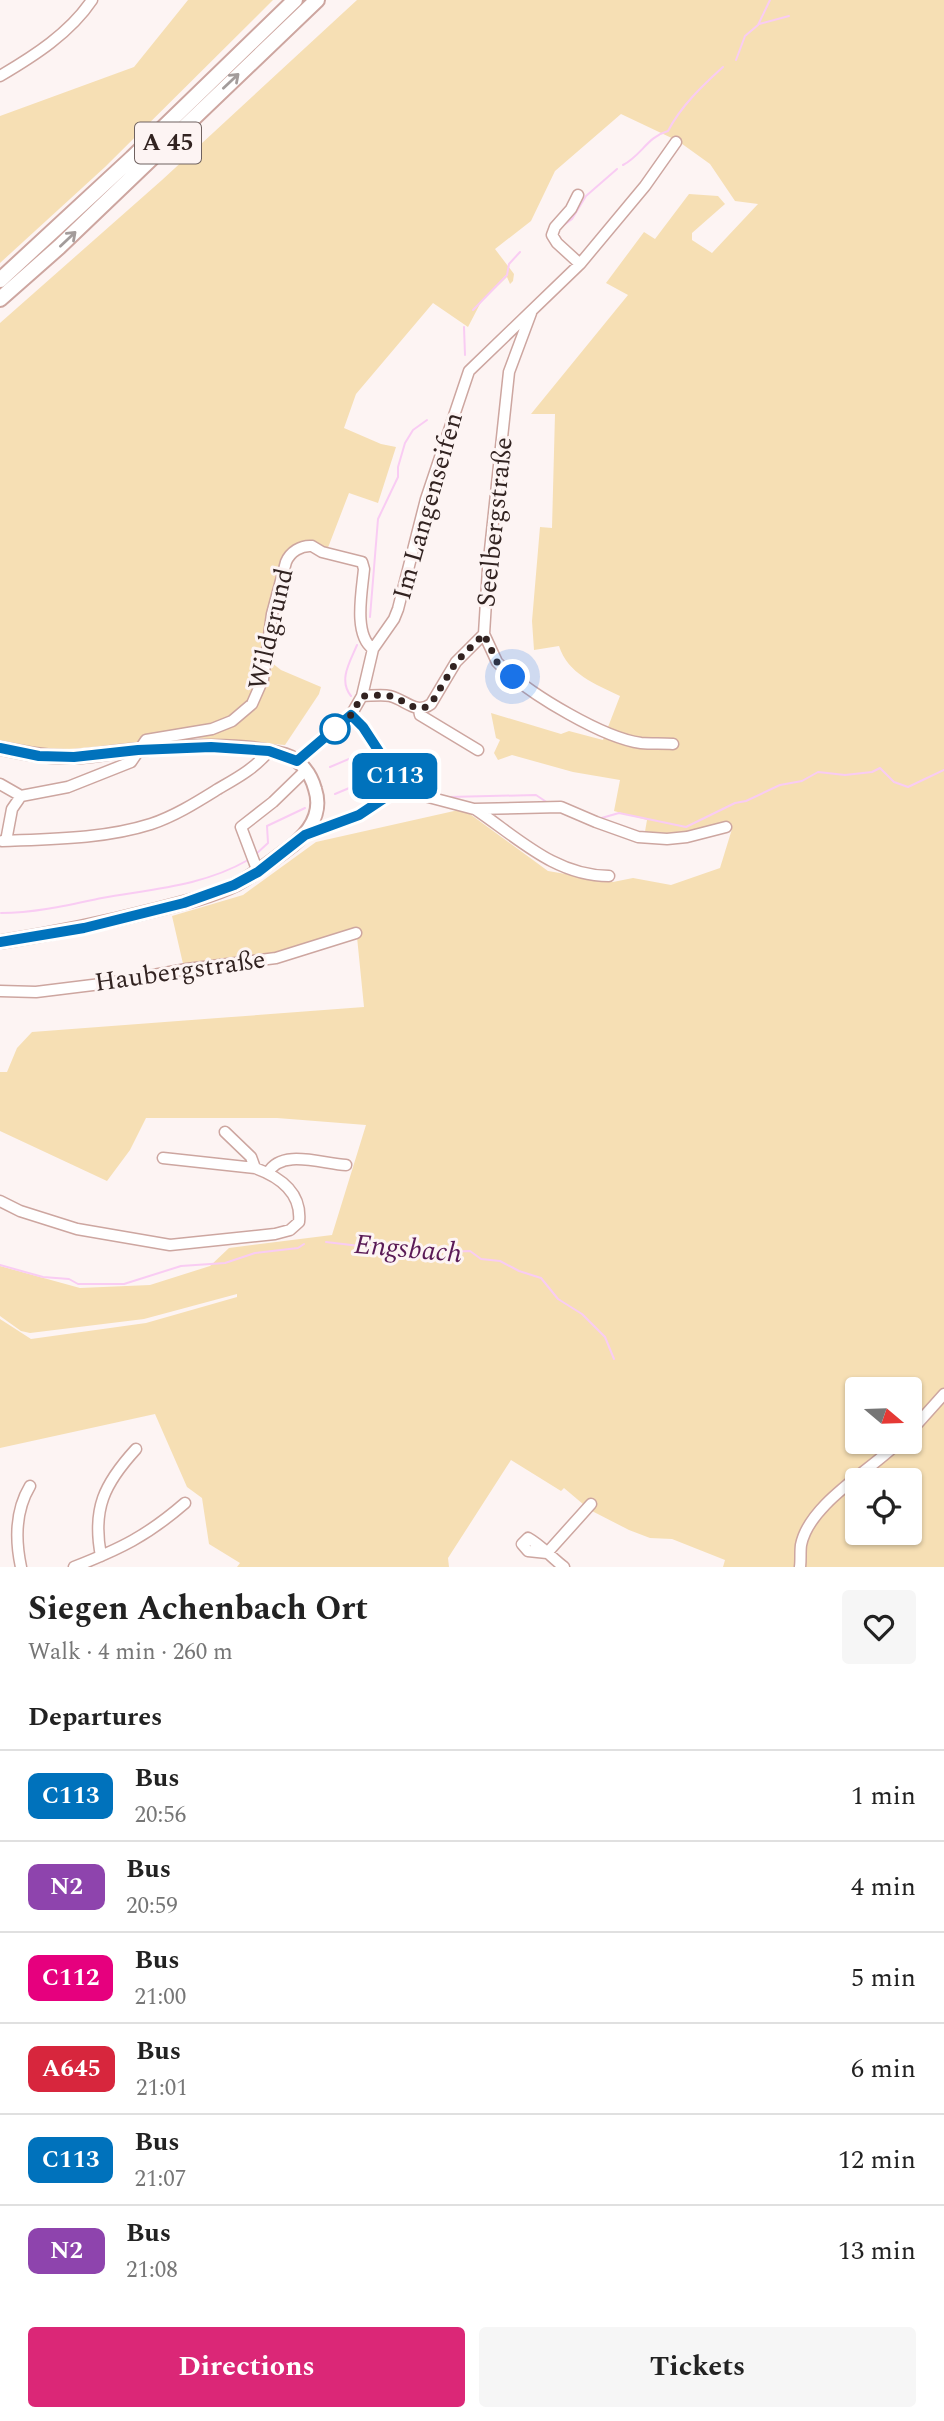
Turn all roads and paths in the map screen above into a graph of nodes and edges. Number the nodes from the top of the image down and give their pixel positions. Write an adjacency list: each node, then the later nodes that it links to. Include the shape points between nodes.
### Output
1 (92, 0): 4 (street, via 51,43)
2 (295, 0): 8 (highway, A 45)
3 (317, 0): 9 (highway, A 45, one-way to 3)
4 (0, 76)
5 (676, 142): 7 (street, Im Langenseifen)
6 (578, 195): 7 (street, via 552,235)
7 (580, 264): 10 (street, Im Langenseifen)
8 (0, 279)
9 (0, 299)
10 (532, 310): 11 (street, Seelbergstraße, via 509,372); 12 (street, Im Langenseifen, via 468,371 426,499 398,610)
11 (484, 634): 14 (street, via 456,662 431,704); 16 (street, Seelbergstraße, via 504,669 562,710 616,736 639,743)
12 (373, 649): 13 (street, Im Langenseifen); 18 (street, Wildgrund, via 361,634 362,562 312,547 299,549 288,555 272,614 262,679 252,704 232,721 146,740)
13 (362, 696): 14 (street, via 389,696); 15 (street, Im Langenseifen)
14 (419, 710): 19 (street, via 420,715)
15 (351, 715): 21 (street, Im Langenseifen); 23 (street, via 397,779)
16 (673, 744)
17 (1, 748): 18 (main road, via 74,757)
18 (138, 750): 20 (main road, via 211,747); 24 (street, via 131,762 68,786)
19 (478, 750)
20 (269, 751): 21 (main road); 28 (street, via 257,766 154,823 92,836)
21 (302, 765): 27 (main road, via 317,799); 29 (street, Im Langenseifen, via 274,802 241,827)
22 (0, 785): 24 (street)
23 (398, 789): 25 (street); 27 (street, via 359,815)
24 (21, 796): 28 (street, via 12,809)
25 (474, 809): 26 (street, via 561,807 655,839); 30 (street, via 562,867)
26 (726, 827)
27 (305, 835): 29 (main road)
28 (3, 841)
29 (258, 872): 32 (main road, via 184,903 84,928)
30 (609, 876)
31 (356, 933): 33 (street, Haubergstraße, via 275,958 36,992)
32 (0, 942)
33 (0, 991)
34 (225, 1132): 37 (street, via 251,1157)
35 (163, 1158): 37 (street)
36 (345, 1165): 38 (street, via 284,1160 272,1165)
37 (255, 1168): 38 (street)
38 (268, 1173): 39 (street, via 296,1196 299,1222 290,1230 170,1245 70,1227)
39 (0, 1201)
40 (944, 1394): 41 (street)
41 (922, 1419)
42 (136, 1449): 47 (street, via 102,1496 97,1521)
43 (885, 1454): 48 (street, via 816,1516 804,1536)
44 (30, 1486): 49 (street, via 19,1513)
45 (185, 1503): 47 (street, via 157,1527)
46 (591, 1504): 51 (street, via 547,1553)
47 (101, 1556): 50 (street)
48 (801, 1562)
49 (21, 1567)
50 (75, 1567)
51 (564, 1567)

